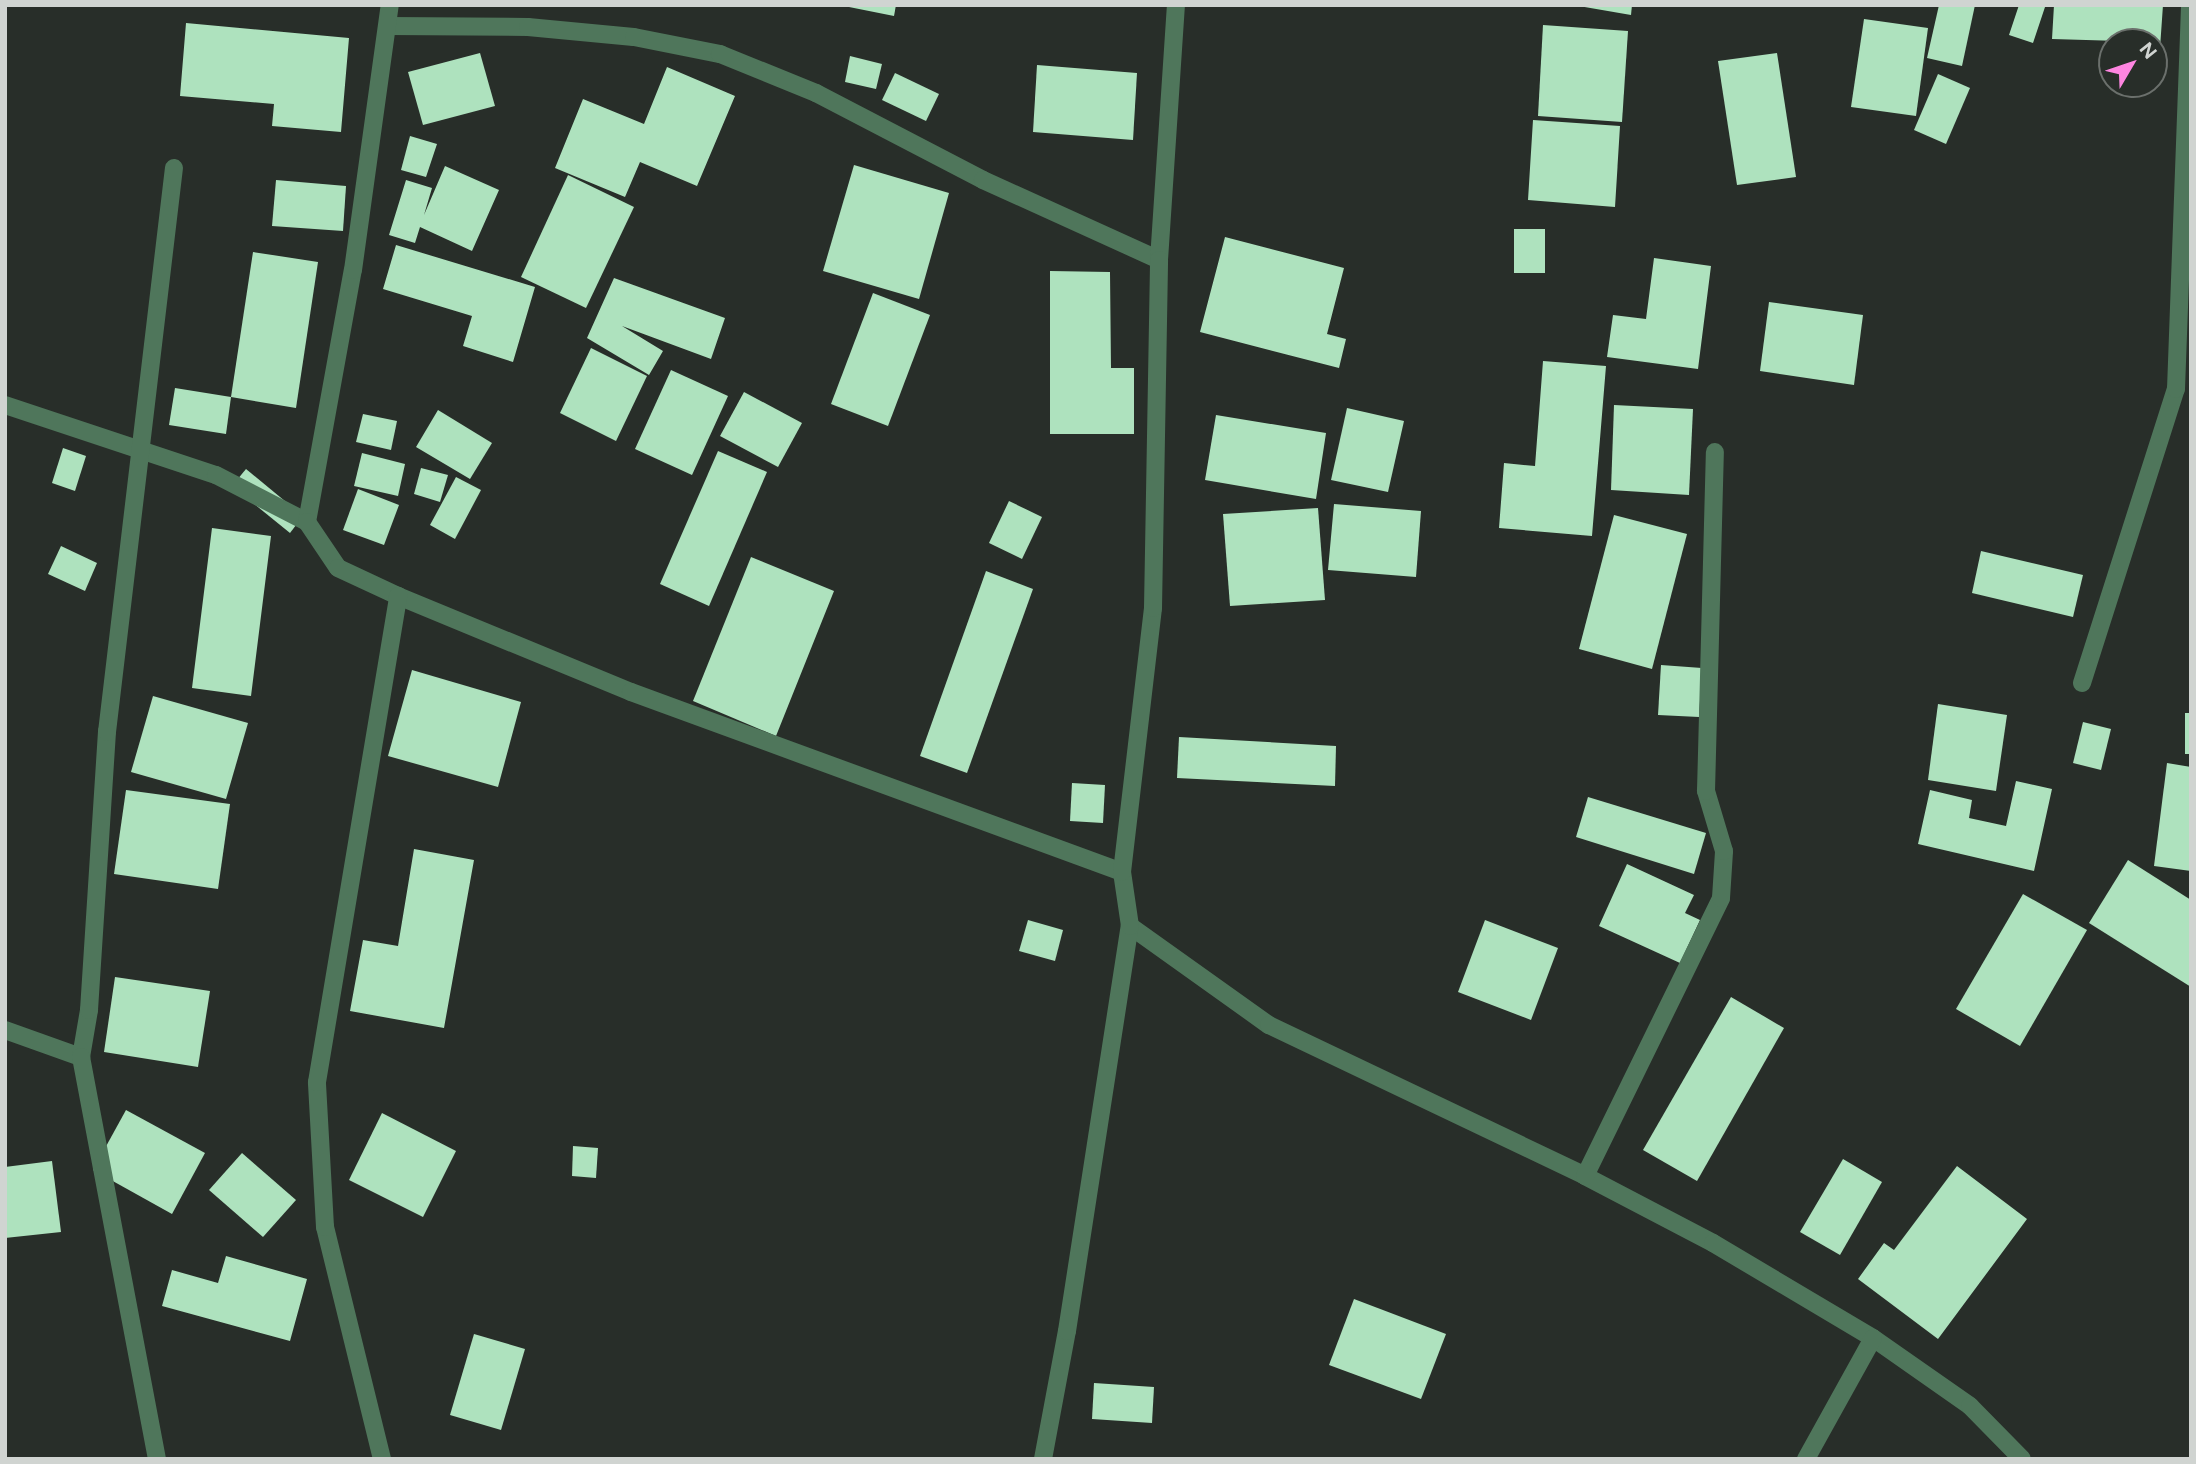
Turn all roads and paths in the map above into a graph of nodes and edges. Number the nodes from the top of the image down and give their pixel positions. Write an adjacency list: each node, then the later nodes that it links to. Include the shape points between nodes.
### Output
1 (390, 5): 4 (street)
2 (1175, 5): 6 (street)
3 (2190, 5): 12 (street, via 2176,389)
4 (388, 26): 6 (street, via 528,27 634,37 720,54 816,93 983,180); 10 (street, via 353,270)
5 (174, 169): 8 (street)
6 (1159, 260): 13 (street, via 1153,608)
7 (5, 405): 8 (street)
8 (142, 447): 10 (street, via 216,475); 16 (street, via 107,732 89,1010)
9 (1714, 452): 17 (street, via 1706,791 1724,851 1721,898)
10 (307, 523): 11 (street, via 338,568)
11 (398, 596): 13 (street, via 631,692); 20 (street, via 317,1082 325,1227)
12 (2082, 684)
13 (1122, 872): 14 (street)
14 (1130, 926): 17 (street, via 1269,1025); 21 (street, via 1067,1331)
15 (5, 1030): 16 (street)
16 (81, 1057): 19 (street)
17 (1585, 1176): 18 (street, via 1713,1243)
18 (1873, 1338): 22 (street); 23 (street, via 1970,1406)
19 (157, 1459)
20 (382, 1459)
21 (1042, 1459)
22 (1806, 1459)
23 (2022, 1459)

